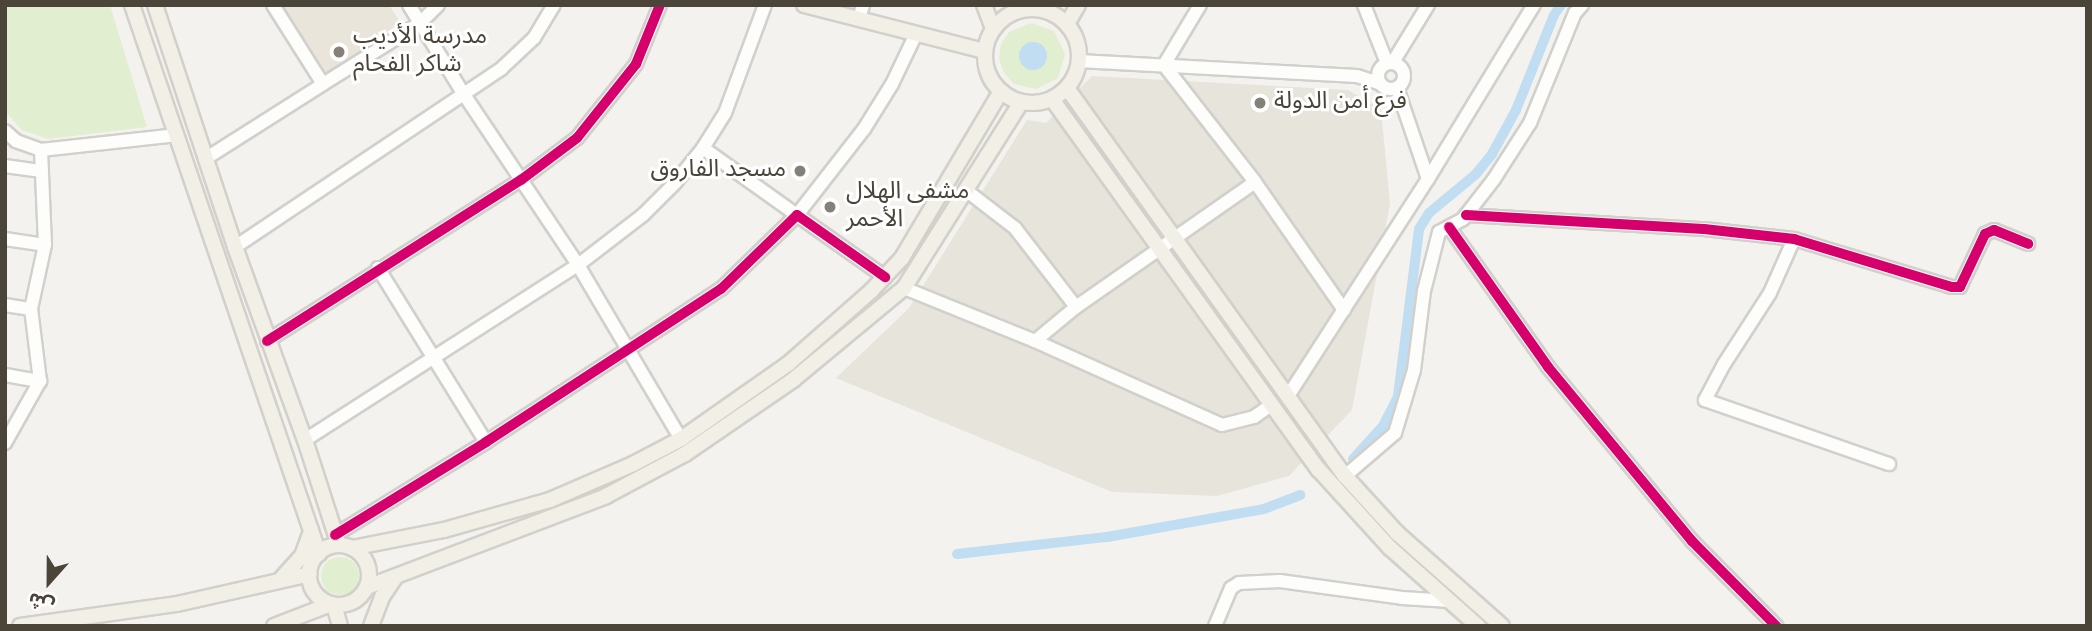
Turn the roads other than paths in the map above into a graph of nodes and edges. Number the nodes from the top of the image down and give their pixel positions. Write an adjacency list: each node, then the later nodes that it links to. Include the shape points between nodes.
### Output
1 (132, 5): 38 (main road)
2 (155, 5): 41 (main road)
3 (273, 5): 29 (street)
4 (409, 5): 20 (street)
5 (438, 5): 20 (street)
6 (554, 5): 34 (street, via 534,38 502,68)
7 (660, 5): 45 (street, via 636,64 619,87 577,138)
8 (765, 5): 39 (street, via 725,113)
9 (804, 5): 19 (main road)
10 (984, 5): 22 (main road)
11 (1079, 5): 21 (main road)
12 (1200, 5): 26 (street)
13 (1364, 5): 27 (street)
14 (1428, 5): 27 (street)
15 (1534, 5): 44 (street)
16 (1582, 5): 49 (street, via 1575,12 1530,123)
17 (1017, 8): 18 (main road); 22 (main road)
18 (1053, 9): 21 (main road)
19 (861, 12): 23 (main road)
20 (419, 24): 29 (street); 34 (street)
21 (1067, 24): 25 (main road)
22 (993, 29): 24 (main road)
23 (916, 34): 24 (main road); 48 (street, via 864,129)
24 (985, 51): 33 (main road, via 988,73)
25 (1079, 61): 26 (street); 31 (main road)
26 (1164, 65): 28 (street); 46 (street)
27 (1391, 65): 28 (street); 30 (street, via 1378,75); 32 (street, via 1403,82)
28 (1357, 76): 30 (street)
29 (323, 84): 41 (street)
30 (1381, 84): 32 (street)
31 (1067, 88): 35 (main road); 52 (main road)
32 (1396, 88): 44 (street)
33 (1000, 91): 36 (main road); 60 (main road, via 902,258)
34 (463, 93): 45 (street); 56 (street)
35 (1052, 99): 36 (main road); 57 (main road)
36 (1021, 102): 47 (main road)
37 (5, 131): 40 (street, via 16,141)
38 (177, 135): 40 (street); 80 (main road)
39 (704, 148): 48 (street); 58 (street, via 643,215)
40 (41, 150): 43 (street)
41 (205, 159): 56 (main road)
42 (5, 166): 43 (street)
43 (42, 171): 55 (street)
44 (1428, 179): 65 (street)
45 (521, 180): 58 (street); 59 (street)
46 (1255, 182): 52 (street); 65 (street)
47 (967, 191): 61 (main road); 63 (street, via 1015,228)
48 (797, 215): 60 (street); 68 (street, via 721,289)
49 (1466, 215): 50 (street); 53 (street)
50 (1449, 227): 79 (street, via 1439,232 1424,291 1414,370 1395,433); 96 (street, via 1548,367 1692,541)
51 (5, 239): 55 (street)
52 (1174, 239): 57 (street); 72 (main road)
53 (1794, 239): 54 (street, via 1952,287 1960,286 1985,234 1994,230); 78 (street, via 1770,293 1705,400)
54 (2028, 244)
55 (45, 245): 64 (street)
56 (235, 247): 66 (main road)
57 (1160, 250): 63 (street); 73 (main road)
58 (578, 265): 68 (street); 69 (street)
59 (378, 268): 66 (street); 69 (street)
60 (885, 277): 74 (main road, via 788,364)
61 (904, 288): 67 (street); 84 (main road, via 793,380 685,454 606,496)
62 (5, 305): 64 (street)
63 (1076, 307): 67 (street)
64 (31, 309): 71 (street)
65 (1344, 310): 72 (street)
66 (267, 341): 75 (main road)
67 (1035, 341): 73 (street, via 1222,425 1254,416)
68 (626, 348): 74 (street); 76 (street)
69 (433, 357): 75 (street); 76 (street)
70 (5, 375): 71 (street)
71 (40, 381): 77 (street)
72 (1288, 396): 79 (main road)
73 (1270, 405): 87 (main road, via 1338,492 1390,548)
74 (681, 439): 81 (main road, via 550,500 444,530)
75 (305, 440): 81 (main road)
76 (486, 442): 81 (street)
77 (5, 443)
78 (1889, 464)
79 (1345, 476): 95 (main road, via 1397,533)
80 (311, 531): 82 (main road); 85 (main road, via 295,566)
81 (342, 543): 82 (main road); 86 (main road, via 368,565)
82 (319, 554): 83 (main road)
83 (310, 574): 85 (main road); 88 (main road, via 315,592)
84 (395, 578): 86 (main road); 92 (main road)
85 (274, 583): 89 (main road, via 177,604)
86 (366, 590): 88 (main road, via 351,603); 92 (main road)
87 (1450, 601): 93 (street, via 1280,581 1239,583 1231,589); 94 (main road)
88 (332, 604): 90 (main road); 91 (main road)
89 (20, 626)
90 (274, 626)
91 (340, 626)
92 (370, 626)
93 (1215, 626)
94 (1478, 626)
95 (1502, 626)
96 (1776, 626)

